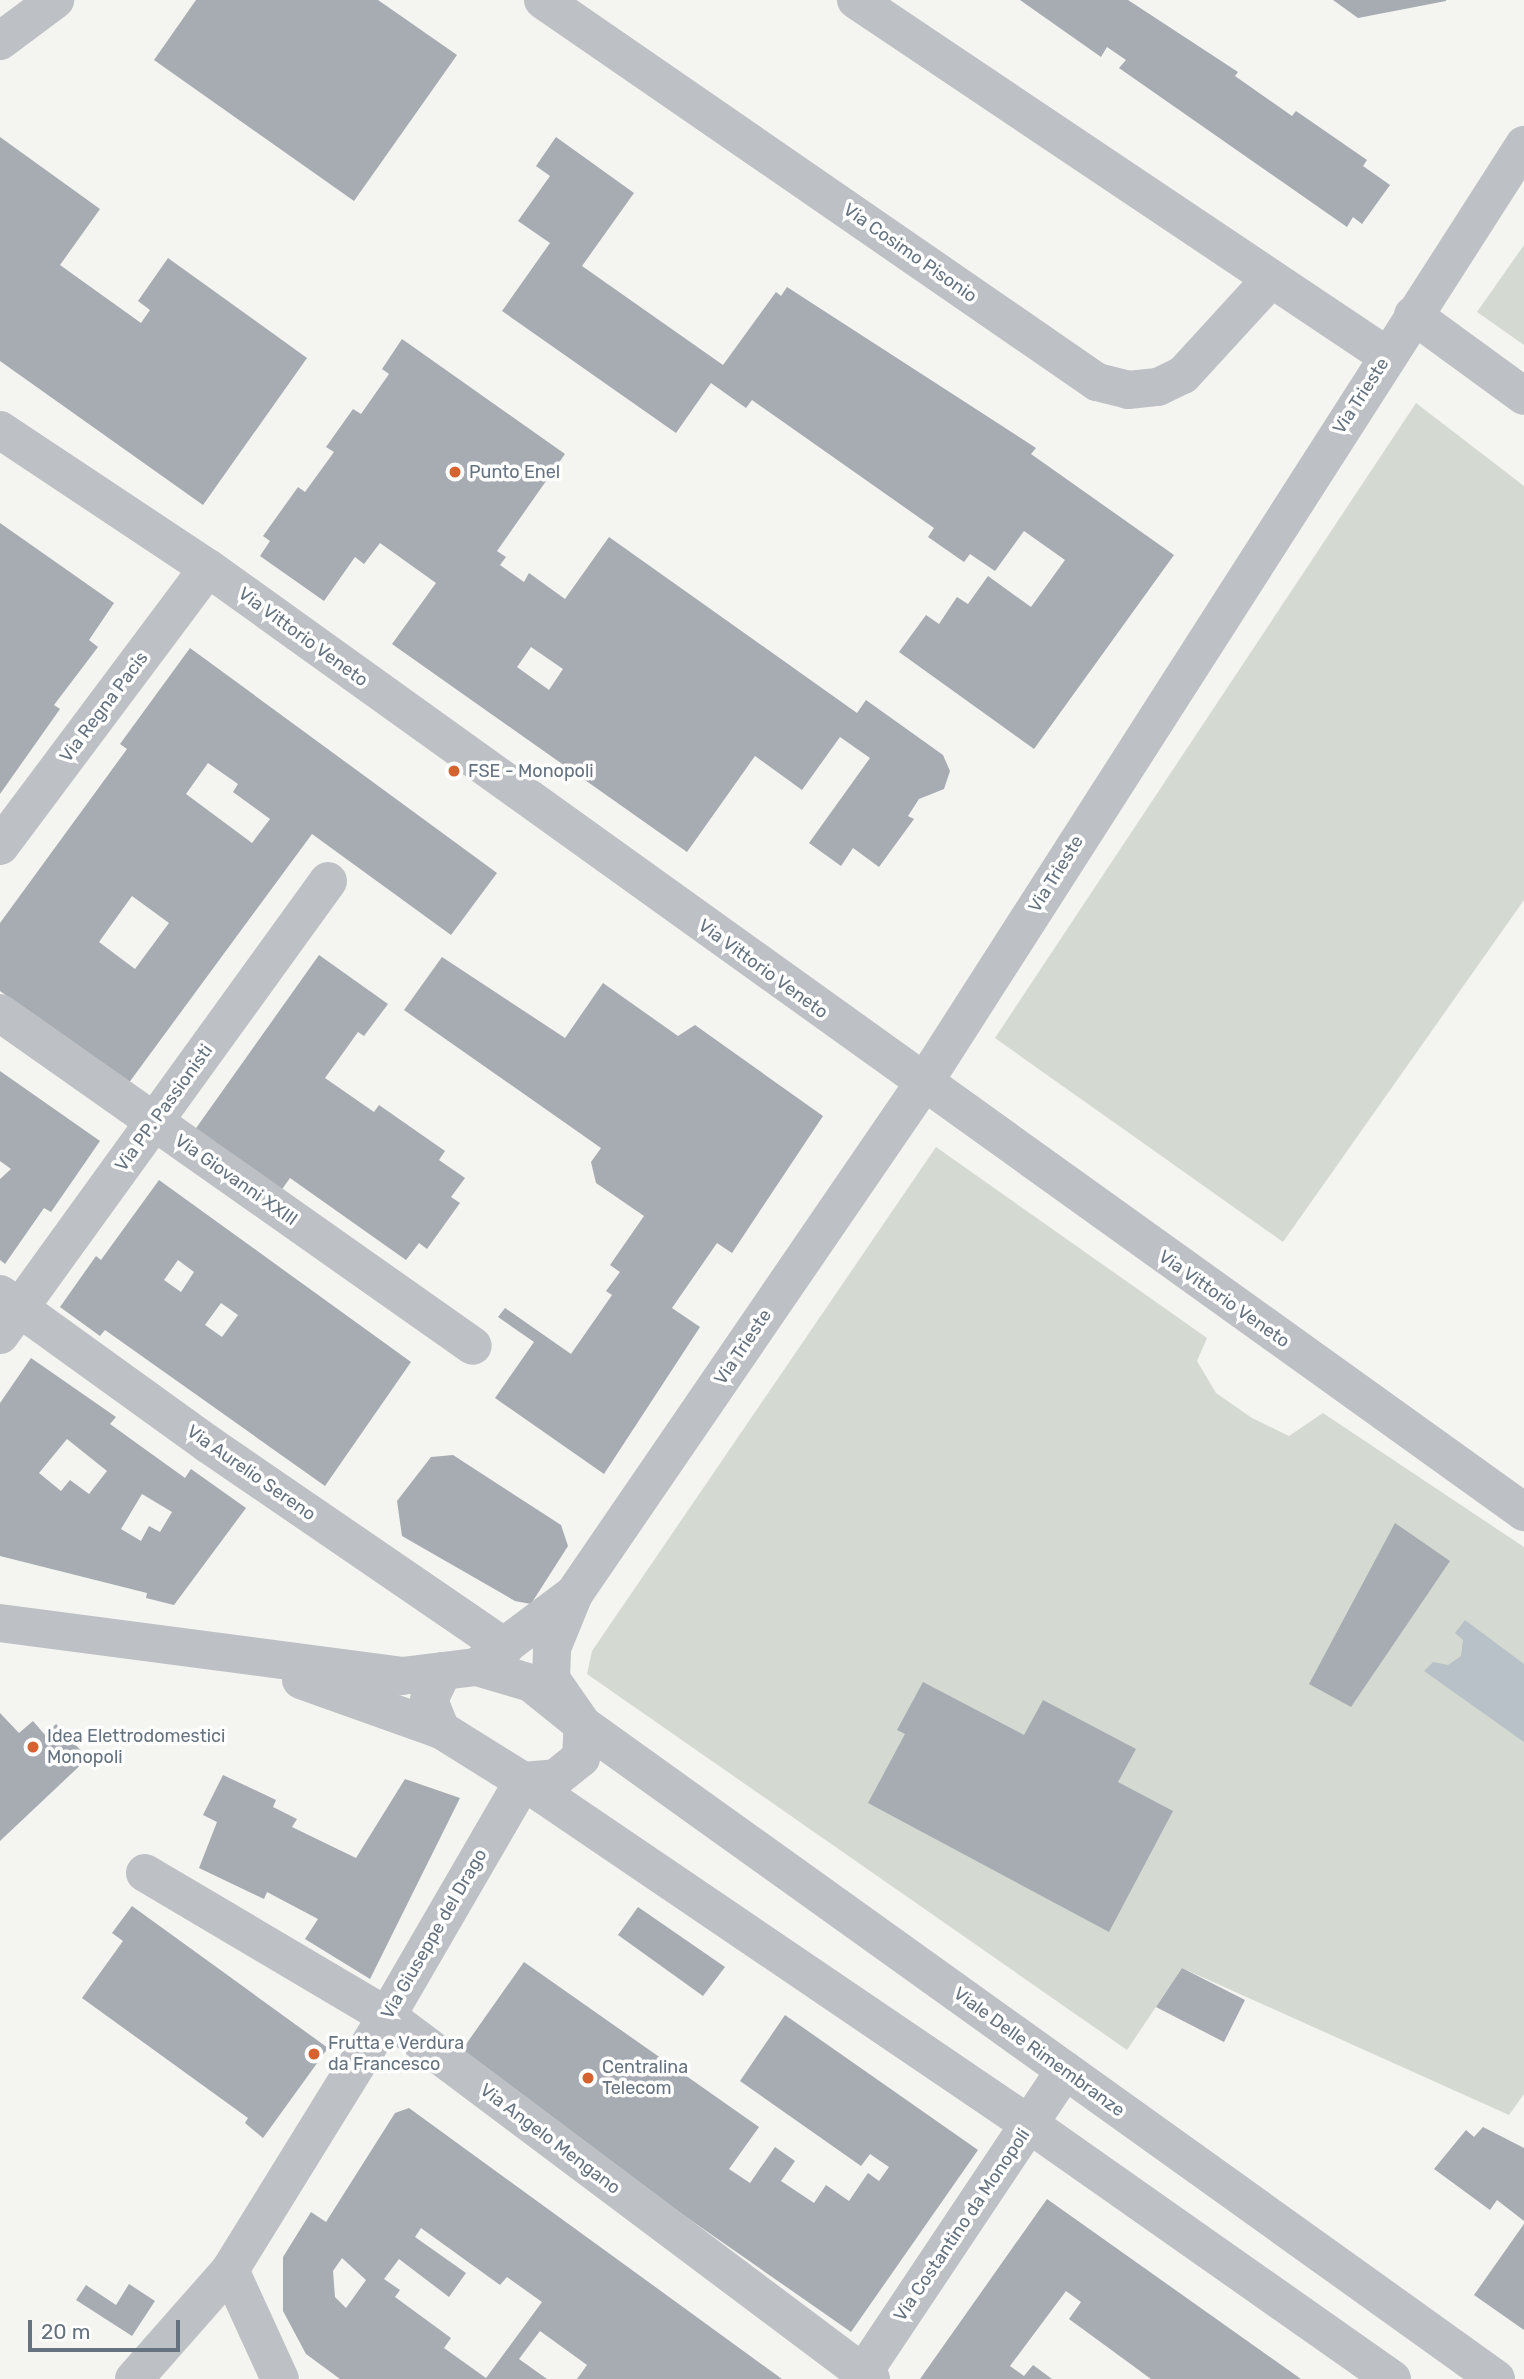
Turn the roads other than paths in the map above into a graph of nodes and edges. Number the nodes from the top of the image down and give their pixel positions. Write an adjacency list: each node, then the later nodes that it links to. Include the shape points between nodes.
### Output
1 (55, 0): 4 (street)
2 (542, 0): 6 (street, Via Cosimo Pisonio, via 1097,382 1128,390 1183,375)
3 (856, 0): 6 (street)
4 (0, 41)
5 (1524, 145): 7 (street, Via Trieste)
6 (1270, 280): 8 (street)
7 (1413, 315): 8 (street, Via Trieste); 9 (street)
8 (1387, 356): 15 (street, Via Trieste)
9 (1524, 396)
10 (0, 430): 11 (street, Via Vittorio Veneto)
11 (208, 568): 12 (street, Via Regna Pacis); 15 (street, Via Vittorio Veneto)
12 (0, 846)
13 (328, 881): 16 (street, Via PP. Passionisti)
14 (0, 1013): 16 (street, Via Giovanni XXIII)
15 (923, 1084): 19 (street, Via Vittorio Veneto); 20 (street, Via Trieste)
16 (154, 1122): 17 (street, Via PP. Passionisti); 18 (street, Via Giovanni XXIII)
17 (7, 1312): 23 (street, Via Aurelio Sereno)
18 (473, 1346)
19 (1524, 1512)
20 (574, 1594): 23 (street); 24 (street, via 552,1648 551,1679)
21 (0, 1623): 22 (street)
22 (194, 1650): 23 (street, via 402,1676); 25 (street, via 319,1685)
23 (475, 1662): 24 (street, Viale Delle Rimembranze, via 531,1683); 25 (street, via 429,1700)
24 (583, 1725): 26 (street, via 581,1758 556,1778); 29 (street, Viale Delle Rimembranze)
25 (441, 1730): 26 (street)
26 (523, 1780): 28 (street, Via Giuseppe del Drago); 30 (street)
27 (145, 1873): 28 (street, Via Angelo Mengano)
28 (387, 2016): 31 (street, Via Giuseppe del Drago); 33 (street, Via Angelo Mengano)
29 (1065, 2070): 30 (street, Via Costantino da Monopoli); 32 (street, Viale Delle Rimembranze)
30 (1030, 2125): 33 (street, Via Costantino da Monopoli); 34 (street)
31 (230, 2270): 35 (street, Via Giuseppe del Drago); 36 (street)
32 (1416, 2325): 34 (street); 37 (street, Viale Delle Rimembranze)
33 (864, 2377)
34 (1384, 2377)
35 (134, 2379)
36 (280, 2379)
37 (1496, 2379)

